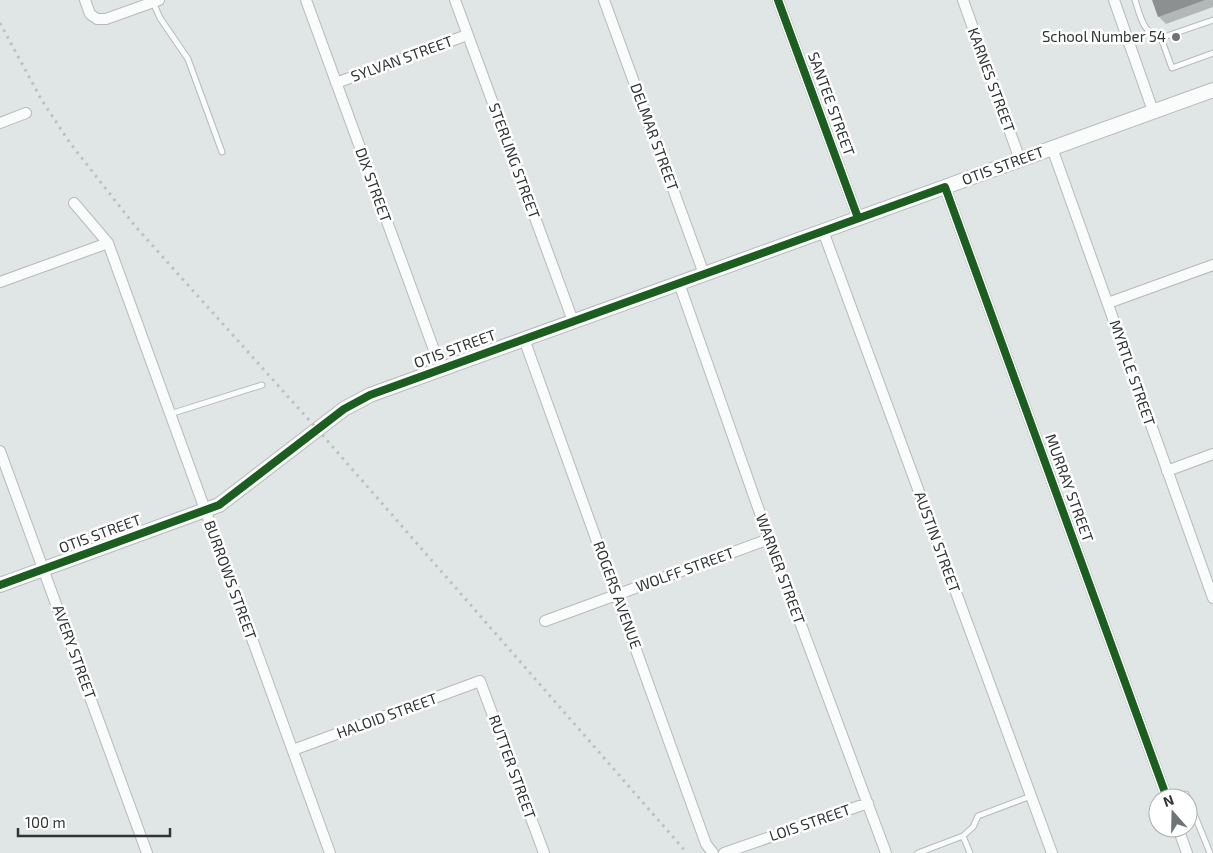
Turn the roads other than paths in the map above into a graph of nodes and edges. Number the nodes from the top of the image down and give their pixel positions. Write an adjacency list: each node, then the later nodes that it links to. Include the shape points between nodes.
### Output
1 (84, 0): 9 (street, via 94,18 106,19)
2 (306, 0): 14 (street, DIX STREET)
3 (455, 0): 11 (street, STERLING STREET)
4 (604, 0): 28 (street, DELMAR STREET)
5 (778, 0): 24 (street, SANTEE STREET)
6 (963, 0): 21 (street, KARNES STREET)
7 (1114, 0): 16 (street)
8 (1135, 0): 12 (lane, via 1146,28)
9 (156, 1): 20 (lane, via 160,18 188,59)
10 (1213, 20): 12 (lane)
11 (467, 35): 14 (street, SYLVAN STREET); 32 (street, STERLING STREET)
12 (1161, 38): 13 (lane, via 1172,68)
13 (1213, 53)
14 (336, 83): 34 (street, DIX STREET)
15 (1213, 90): 16 (street, OTIS STREET)
16 (1153, 111): 19 (street, OTIS STREET)
17 (26, 113): 18 (street)
18 (0, 123)
19 (1052, 148): 21 (street, OTIS STREET); 31 (street, MYRTLE STREET)
20 (222, 152)
21 (1020, 160): 22 (street, OTIS STREET)
22 (945, 187): 24 (street, OTIS STREET); 49 (street, MURRAY STREET)
23 (74, 203): 26 (street, BURROWS STREET)
24 (858, 218): 25 (street, OTIS STREET)
25 (823, 231): 28 (street, OTIS STREET); 50 (street, AUSTIN STREET)
26 (108, 243): 29 (street); 36 (street, BURROWS STREET)
27 (1213, 265): 31 (street)
28 (704, 274): 30 (street, OTIS STREET)
29 (0, 282)
30 (679, 283): 32 (street, OTIS STREET); 41 (street, WARNER STREET)
31 (1108, 303): 39 (street, MYRTLE STREET)
32 (573, 321): 33 (street, OTIS STREET)
33 (524, 339): 34 (street, OTIS STREET); 44 (street, ROGERS AVENUE)
34 (441, 369): 40 (street, OTIS STREET, via 355,402 226,501)
35 (262, 384): 36 (lane)
36 (170, 414): 40 (street, BURROWS STREET)
37 (0, 451): 42 (street, AVERY STREET)
38 (1213, 454): 39 (street)
39 (1167, 471): 45 (street, MYRTLE STREET)
40 (204, 511): 42 (street, OTIS STREET); 48 (street, BURROWS STREET)
41 (769, 539): 44 (street, WOLFF STREET); 51 (street, WARNER STREET)
42 (44, 569): 43 (street, OTIS STREET); 56 (street, AVERY STREET)
43 (0, 585)
44 (618, 596): 46 (street, WOLFF STREET); 55 (street, ROGERS AVENUE)
45 (1213, 598)
46 (545, 621)
47 (480, 681): 48 (street, HALOID STREET); 58 (street, RUTTER STREET)
48 (293, 750): 57 (street, BURROWS STREET)
49 (1163, 788)
50 (1031, 796): 53 (lane, via 978,816 973,827); 63 (street, AUSTIN STREET)
51 (868, 803): 59 (street, LOIS STREET); 60 (street, WARNER STREET)
52 (1198, 824): 65 (lane)
53 (963, 836): 61 (lane); 62 (lane)
54 (1182, 838): 64 (street)
55 (711, 852)
56 (147, 853)
57 (330, 853)
58 (544, 853)
59 (724, 853)
60 (886, 853)
61 (918, 853)
62 (970, 853)
63 (1052, 853)
64 (1187, 853)
65 (1210, 853)

